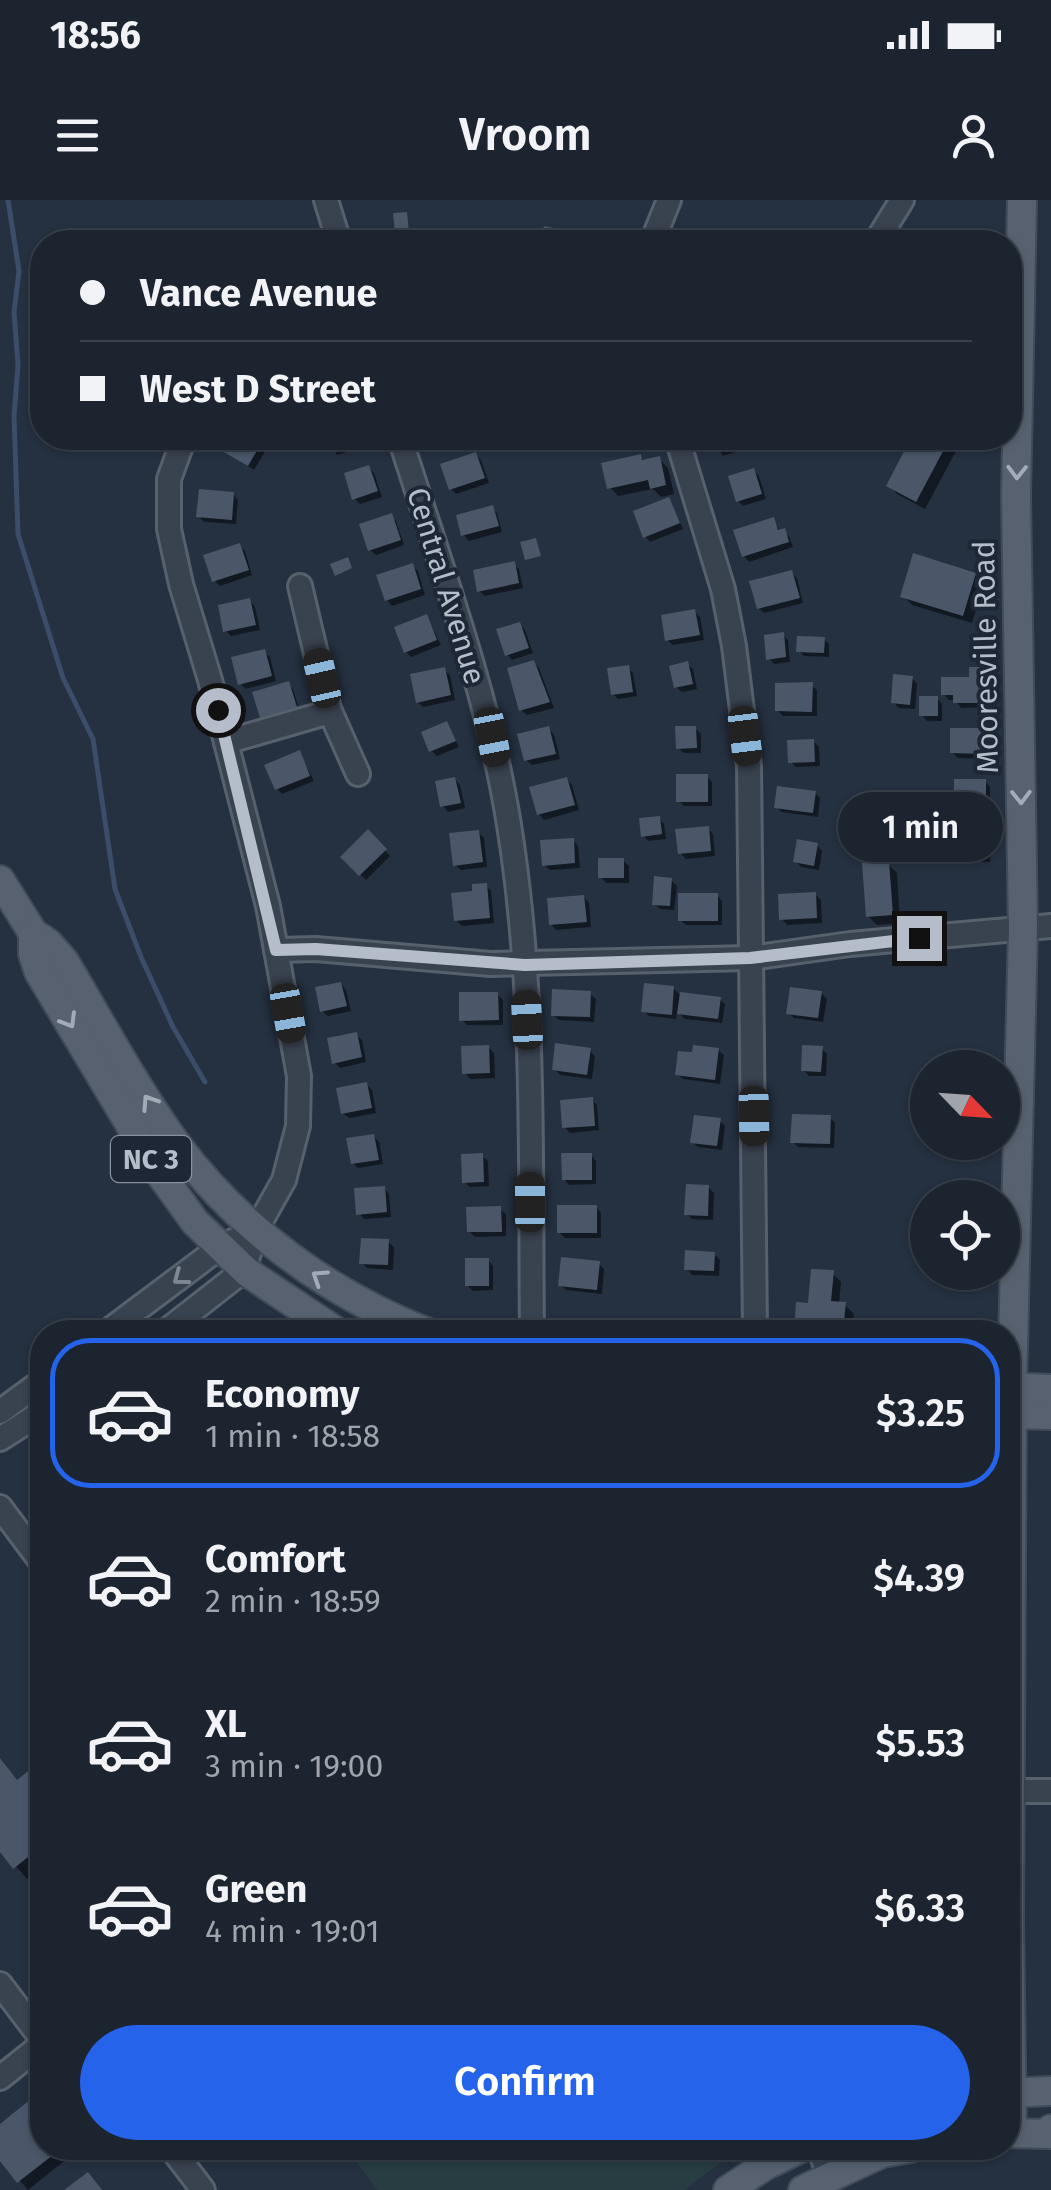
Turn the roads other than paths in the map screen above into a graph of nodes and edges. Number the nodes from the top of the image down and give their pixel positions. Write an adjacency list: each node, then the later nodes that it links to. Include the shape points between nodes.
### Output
1 (326, 200): 5 (street)
2 (668, 200): 6 (street)
3 (902, 200): 7 (street)
4 (1022, 200): 8 (main road, Mooresville Road, one-way to 8)
5 (335, 230)
6 (657, 230)
7 (883, 230)
8 (1021, 230)
9 (180, 450): 15 (street, via 169,479 169,529)
10 (404, 450): 23 (street, Central Avenue, via 492,737)
11 (681, 450): 22 (street, via 734,646 748,766)
12 (1017, 450): 19 (main road, Mooresville Road, one-way to 19)
13 (300, 586): 14 (street)
14 (329, 709): 15 (street); 16 (street)
15 (226, 742): 21 (street)
16 (358, 774)
17 (0, 880): 20 (main road, NC 3)
18 (1051, 926): 19 (street)
19 (1022, 928): 22 (street); 33 (main road, Mooresville Road)
20 (32, 933): 24 (main road, NC 3, one-way to 20, via 176,1143 64,961); 25 (main road, NC 3, one-way to 25, via 34,959 48,986 165,1182)
21 (276, 950): 23 (street); 24 (street, via 299,1076 298,1126 284,1180)
22 (750, 958): 23 (street); 32 (street)
23 (525, 965): 31 (street, Central Avenue)
24 (256, 1230): 25 (street); 26 (street); 30 (main road, NC 3, one-way to 24, via 328,1283)
25 (220, 1248): 26 (main road, NC 3); 27 (street, one-way to 27)
26 (244, 1270): 28 (street); 29 (main road, NC 3)
27 (123, 1320)
28 (180, 1320)
29 (309, 1320)
30 (399, 1320)
31 (532, 1320)
32 (756, 1320)
33 (1012, 1320)
34 (1051, 1388): 36 (main road)
35 (30, 1390): 38 (street)
36 (1020, 1397)
37 (1020, 1404): 39 (main road)
38 (0, 1412)
39 (1051, 1415)
40 (30, 1420): 41 (street)
41 (0, 1439)
42 (0, 1507): 43 (street)
43 (30, 1547)
44 (1020, 1791): 45 (street)
45 (1051, 1791)
46 (0, 1984): 47 (street)
47 (30, 2022)
48 (30, 2045): 49 (street)
49 (0, 2078)
50 (1051, 2091): 51 (main road)
51 (1020, 2092)
52 (1051, 2132): 53 (main road)
53 (1020, 2133)
54 (180, 2160): 59 (street)
55 (775, 2160): 60 (main road)
56 (823, 2160): 58 (street)
57 (867, 2160): 58 (main road)
58 (830, 2178): 61 (main road)
59 (203, 2190)
60 (728, 2190)
61 (803, 2190)

